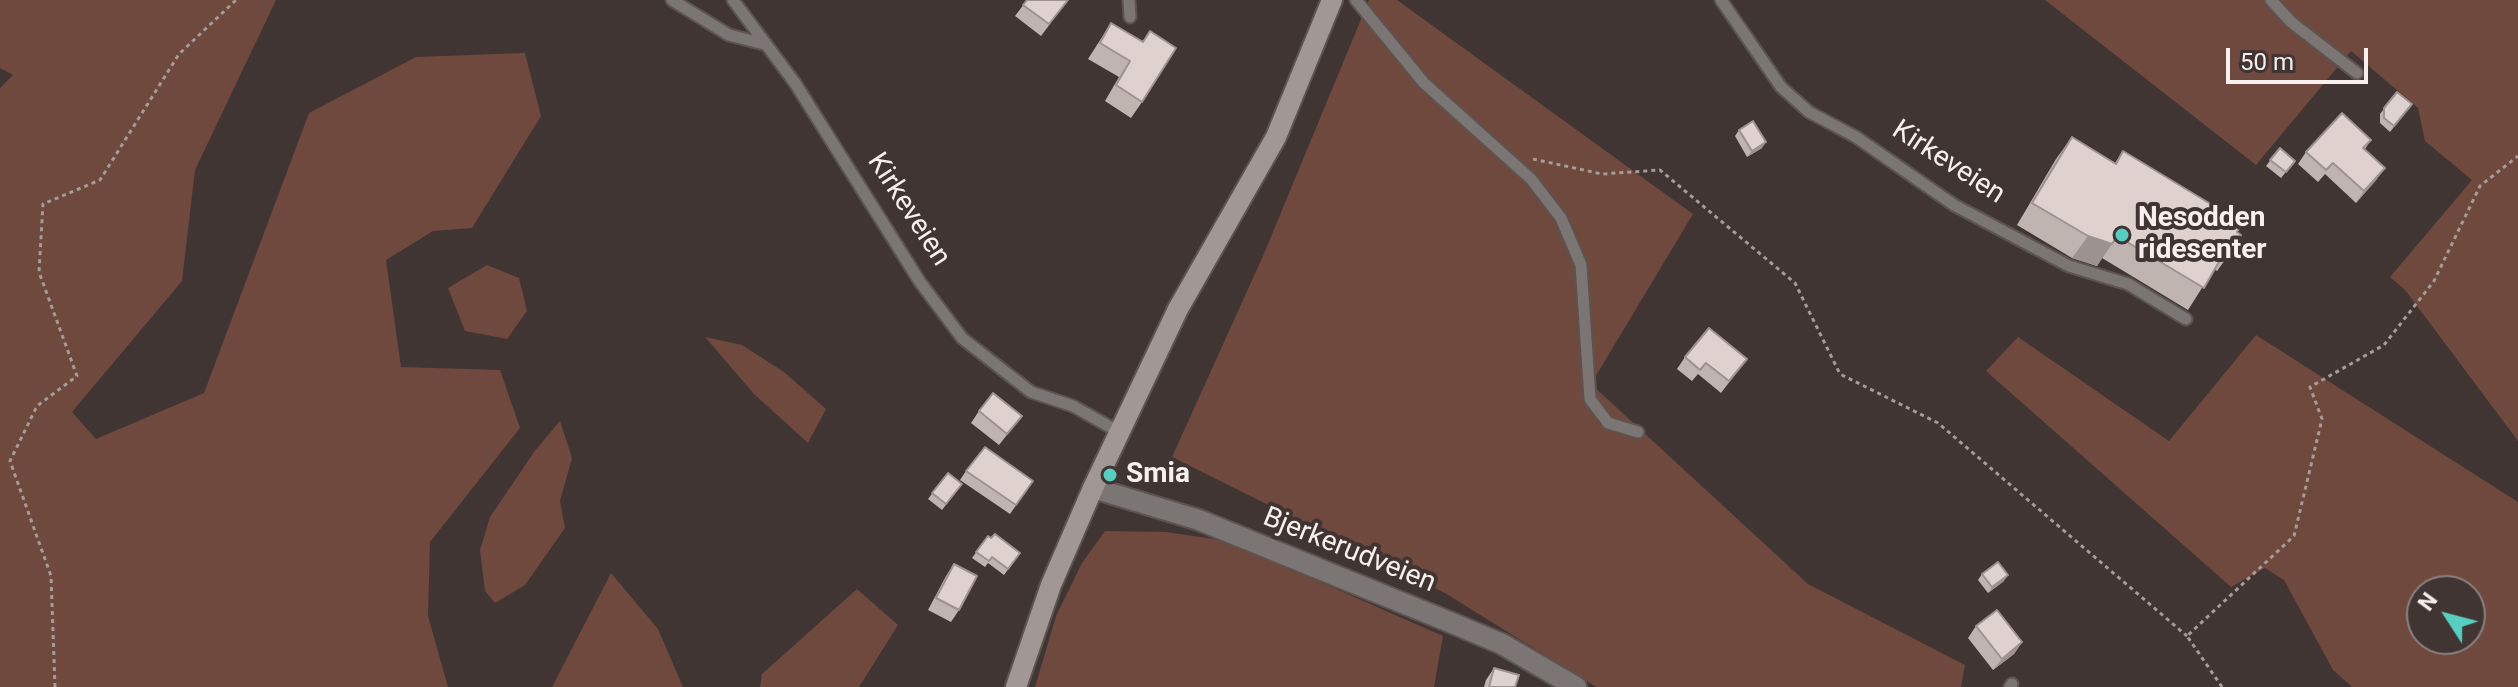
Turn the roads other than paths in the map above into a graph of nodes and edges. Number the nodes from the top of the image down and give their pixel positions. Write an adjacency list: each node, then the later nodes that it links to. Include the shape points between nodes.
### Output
1 (672, 0): 9 (lane, via 729,35)
2 (733, 0): 9 (lane, Kirkeveien)
3 (1129, 0): 8 (lane)
4 (1332, 0): 12 (main road, via 1276,137 1178,309)
5 (1356, 0): 13 (lane, via 1424,83 1545,194 1577,251 1590,399 1608,423)
6 (1721, 0): 11 (lane, Kirkeveien, via 1781,87 1809,112 1856,137 1954,205 2069,266 2128,284)
7 (2271, 0): 10 (lane)
8 (1130, 17)
9 (764, 44): 12 (lane, Kirkeveien, via 962,338 1031,392 1073,406)
10 (2357, 73)
11 (2186, 319)
12 (1119, 432): 14 (main road)
13 (1638, 432)
14 (1093, 488): 15 (main road, via 1051,585); 16 (street, Bjerkerudveien, via 1199,520 1452,623 1502,644)
15 (1016, 687)
16 (1576, 687)

